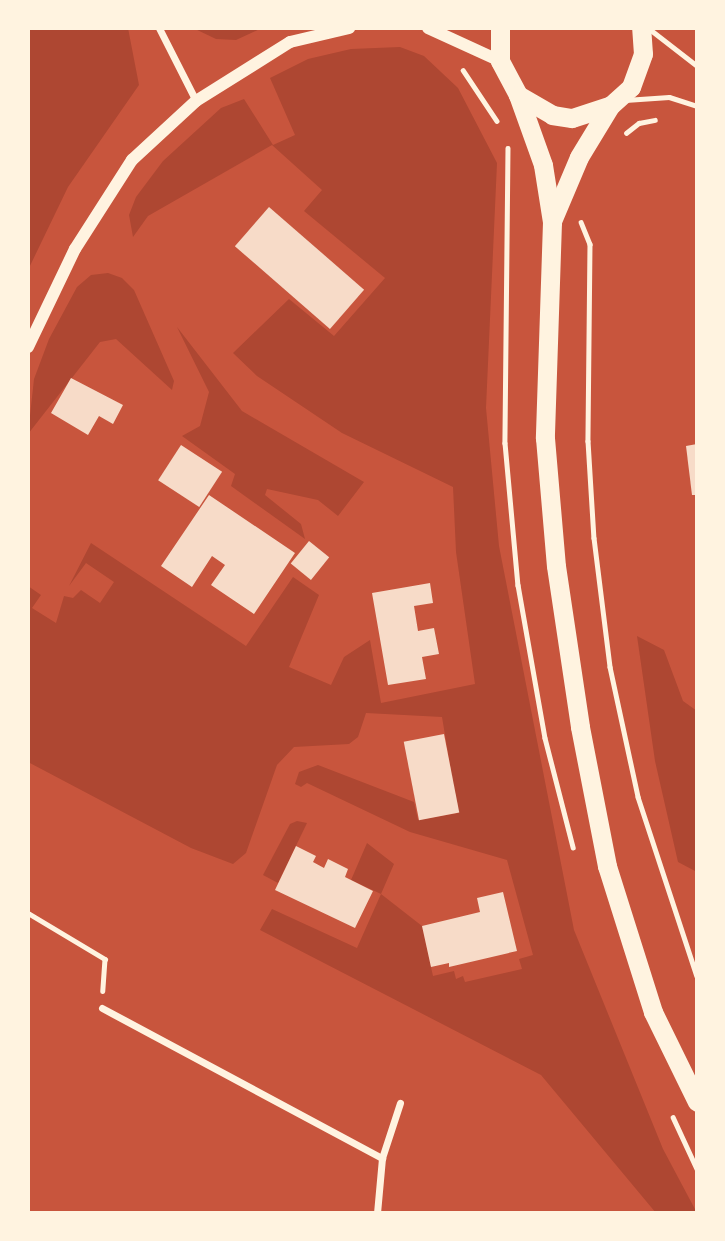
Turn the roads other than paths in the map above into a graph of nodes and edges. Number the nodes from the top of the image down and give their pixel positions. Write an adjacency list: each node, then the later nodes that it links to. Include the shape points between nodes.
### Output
1 (159, 28): 10 (street)
2 (349, 28): 10 (street, via 290,42)
3 (428, 28): 7 (street)
4 (500, 28): 7 (highway)
5 (641, 28): 11 (highway, via 639,71)
6 (648, 28): 8 (lane)
7 (500, 61): 9 (highway)
8 (697, 66)
9 (518, 95): 11 (highway, via 534,107 572,118); 13 (highway, via 543,165)
10 (196, 101): 14 (street, via 132,160 75,248)
11 (615, 103): 12 (lane, via 669,97); 13 (highway, via 579,157)
12 (697, 106)
13 (552, 222): 16 (highway, via 546,297 545,438 556,566 580,727 615,893 653,1012)
14 (28, 347)
15 (102, 1008): 18 (street)
16 (697, 1102)
17 (400, 1103): 18 (street)
18 (382, 1158): 19 (street)
19 (376, 1213)

